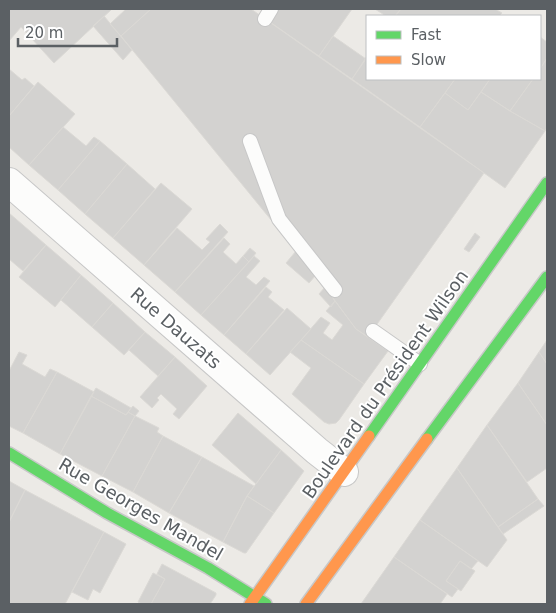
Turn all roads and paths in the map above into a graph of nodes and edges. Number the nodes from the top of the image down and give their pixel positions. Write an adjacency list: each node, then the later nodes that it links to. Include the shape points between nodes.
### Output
1 (250, 141): 5 (lane, via 279,219)
2 (9, 182): 9 (street, Rue Dauzats, via 317,452)
3 (547, 183): 7 (main road, Boulevard du Président Wilson)
4 (547, 277): 12 (main road)
5 (335, 290)
6 (373, 331): 7 (lane)
7 (420, 364): 9 (main road, Boulevard du Président Wilson)
8 (9, 453): 10 (main road, Rue Georges Mandel, via 105,512 229,580)
9 (344, 472): 10 (main road, Boulevard du Président Wilson)
10 (253, 600): 11 (main road, Rue Georges Mandel)
11 (266, 604)
12 (306, 604)

